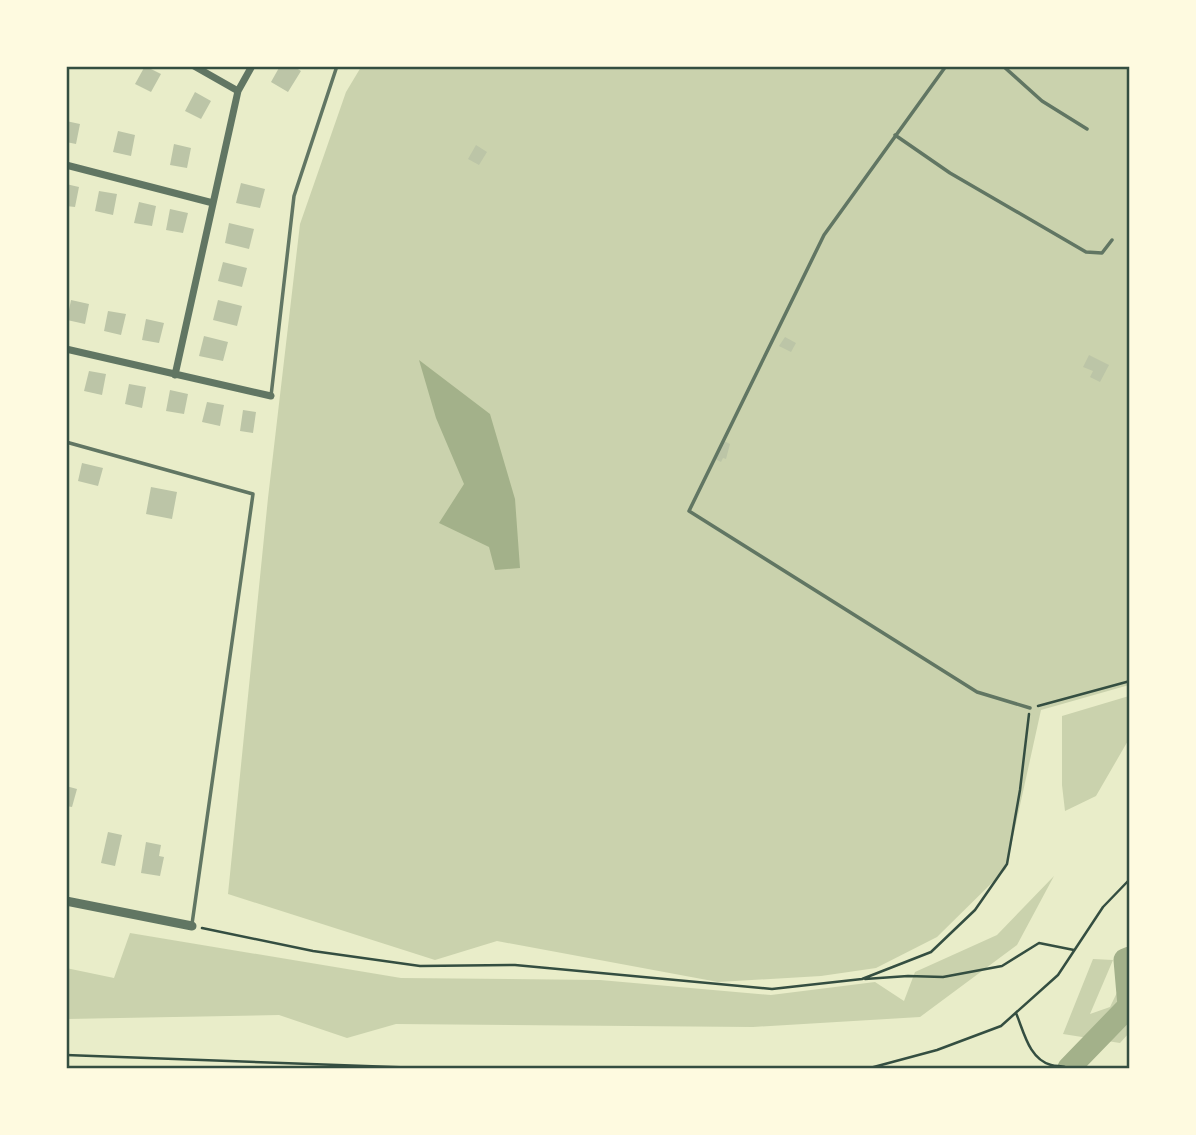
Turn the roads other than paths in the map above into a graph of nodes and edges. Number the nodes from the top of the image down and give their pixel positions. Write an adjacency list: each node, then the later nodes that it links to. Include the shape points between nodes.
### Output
1 (194, 66): 6 (street)
2 (252, 66): 6 (street)
3 (337, 66): 14 (lane, via 294,195)
4 (946, 66): 8 (lane)
5 (1003, 66): 7 (lane, via 1042,101)
6 (238, 91): 10 (street)
7 (1087, 129)
8 (895, 135): 11 (lane, via 950,173 1086,252 1102,253); 16 (lane, via 824,235 689,511 977,692)
9 (66, 165): 10 (street)
10 (213, 203): 13 (street)
11 (1112, 240)
12 (66, 349): 13 (street)
13 (175, 375): 14 (street)
14 (271, 396)
15 (66, 442): 18 (lane, via 253,494)
16 (1030, 708)
17 (66, 901): 18 (street)
18 (192, 926)

